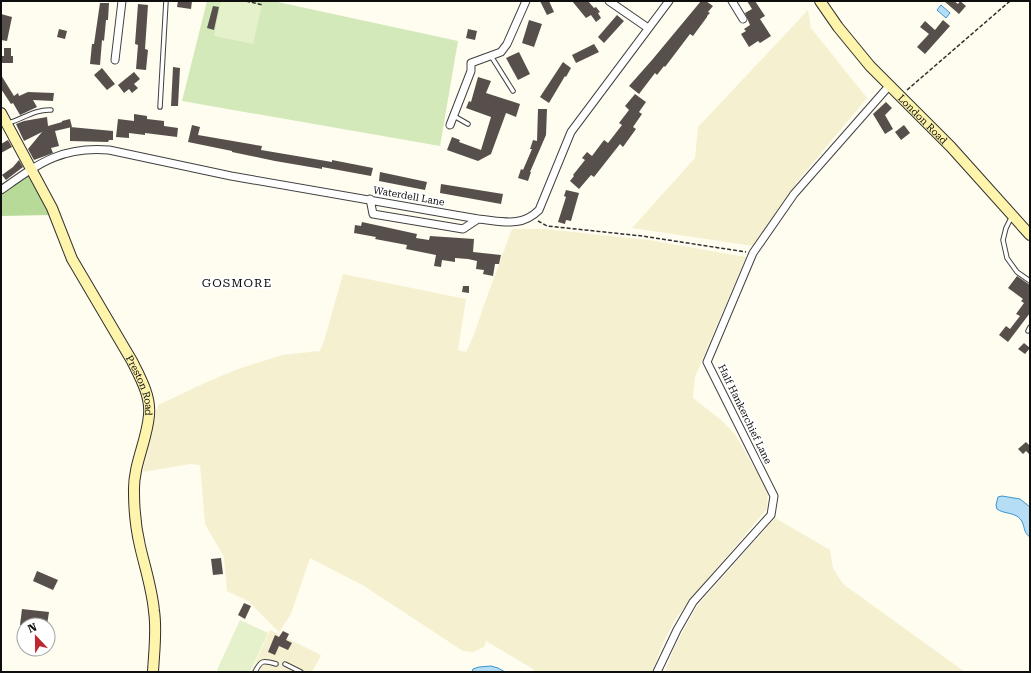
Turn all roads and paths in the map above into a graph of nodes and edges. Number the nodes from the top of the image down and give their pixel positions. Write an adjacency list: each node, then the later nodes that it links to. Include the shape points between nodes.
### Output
1 (122, 1): 14 (street)
2 (166, 1): 18 (lane)
3 (246, 1): 10 (path)
4 (526, 1): 13 (street, via 507,44 501,52)
5 (609, 1): 12 (street)
6 (669, 1): 12 (street)
7 (732, 1): 11 (street)
8 (820, 1): 15 (street, London Road, via 854,48)
9 (1010, 1): 17 (path)
10 (263, 5)
11 (743, 19)
12 (648, 28): 29 (street, via 571,132 539,210)
13 (491, 56): 16 (lane); 21 (street, via 471,63 471,71)
14 (115, 60)
15 (889, 86): 17 (street, London Road); 32 (street, Half Hankerchief Lane, via 794,194)
16 (513, 92)
17 (899, 96): 28 (street, London Road)
18 (160, 107)
19 (51, 110): 22 (lane, via 42,109)
20 (1, 113): 22 (street, Preston Road)
21 (454, 116): 23 (lane); 24 (street)
22 (7, 123): 25 (street, Preston Road)
23 (468, 124)
24 (450, 125)
25 (32, 169): 26 (street, Waterdell Lane); 27 (street, Waterdell Lane, via 66,153 91,149 108,150 231,176); 36 (street, Preston Road, via 52,208 72,259 132,360 148,396 150,414 138,459 134,491 140,546 155,612)
26 (1, 190)
27 (370, 200): 30 (street, Waterdell Lane); 30 (street, via 373,214 463,229)
28 (1013, 215): 31 (street, London Road); 33 (lane, via 1003,240 1008,258 1017,272)
29 (531, 218): 30 (street, Waterdell Lane, via 517,223); 32 (path, via 547,226 642,236)
30 (478, 219)
31 (1030, 235)
32 (753, 253): 39 (street, Half Hankerchief Lane, via 708,362 774,496 771,515 693,602)
33 (1030, 281)
34 (276, 664): 37 (lane, via 261,662)
35 (285, 664): 38 (lane)
36 (153, 672)
37 (255, 672)
38 (301, 672)
39 (658, 672)

